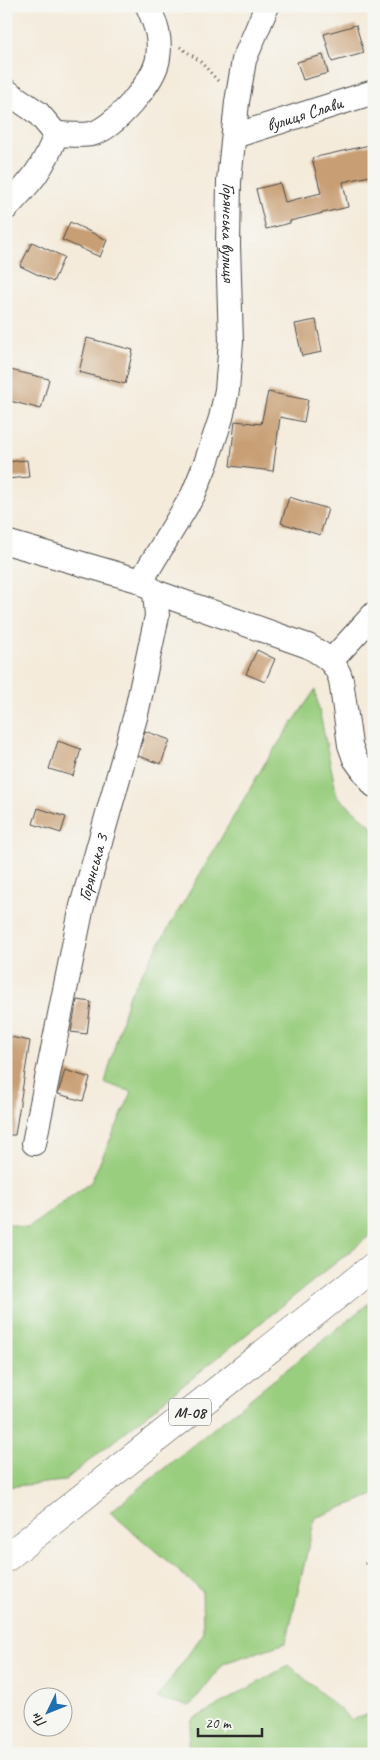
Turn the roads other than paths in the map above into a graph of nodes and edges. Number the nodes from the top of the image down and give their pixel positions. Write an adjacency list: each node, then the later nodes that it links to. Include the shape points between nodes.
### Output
1 (148, 6): 5 (street, via 158,32 158,60 142,92 116,120 92,134)
2 (268, 6): 6 (street, Горянська вулиця, via 244,60)
3 (6, 91): 5 (street, via 38,113)
4 (374, 92): 6 (street, вулиця Слави)
5 (56, 134): 7 (street, via 34,178)
6 (234, 136): 9 (street, Горянська вулиця, via 228,236 231,342 222,418 193,495)
7 (6, 208)
8 (6, 542): 9 (street)
9 (148, 586): 11 (street, via 308,646); 13 (street, Горянська 3, via 157,616 136,714 82,906)
10 (374, 614): 11 (street)
11 (331, 661): 12 (street, via 341,680 350,745 355,759)
12 (374, 785)
13 (34, 1143)
14 (374, 1266): 15 (highway, М-08)
15 (6, 1558)

